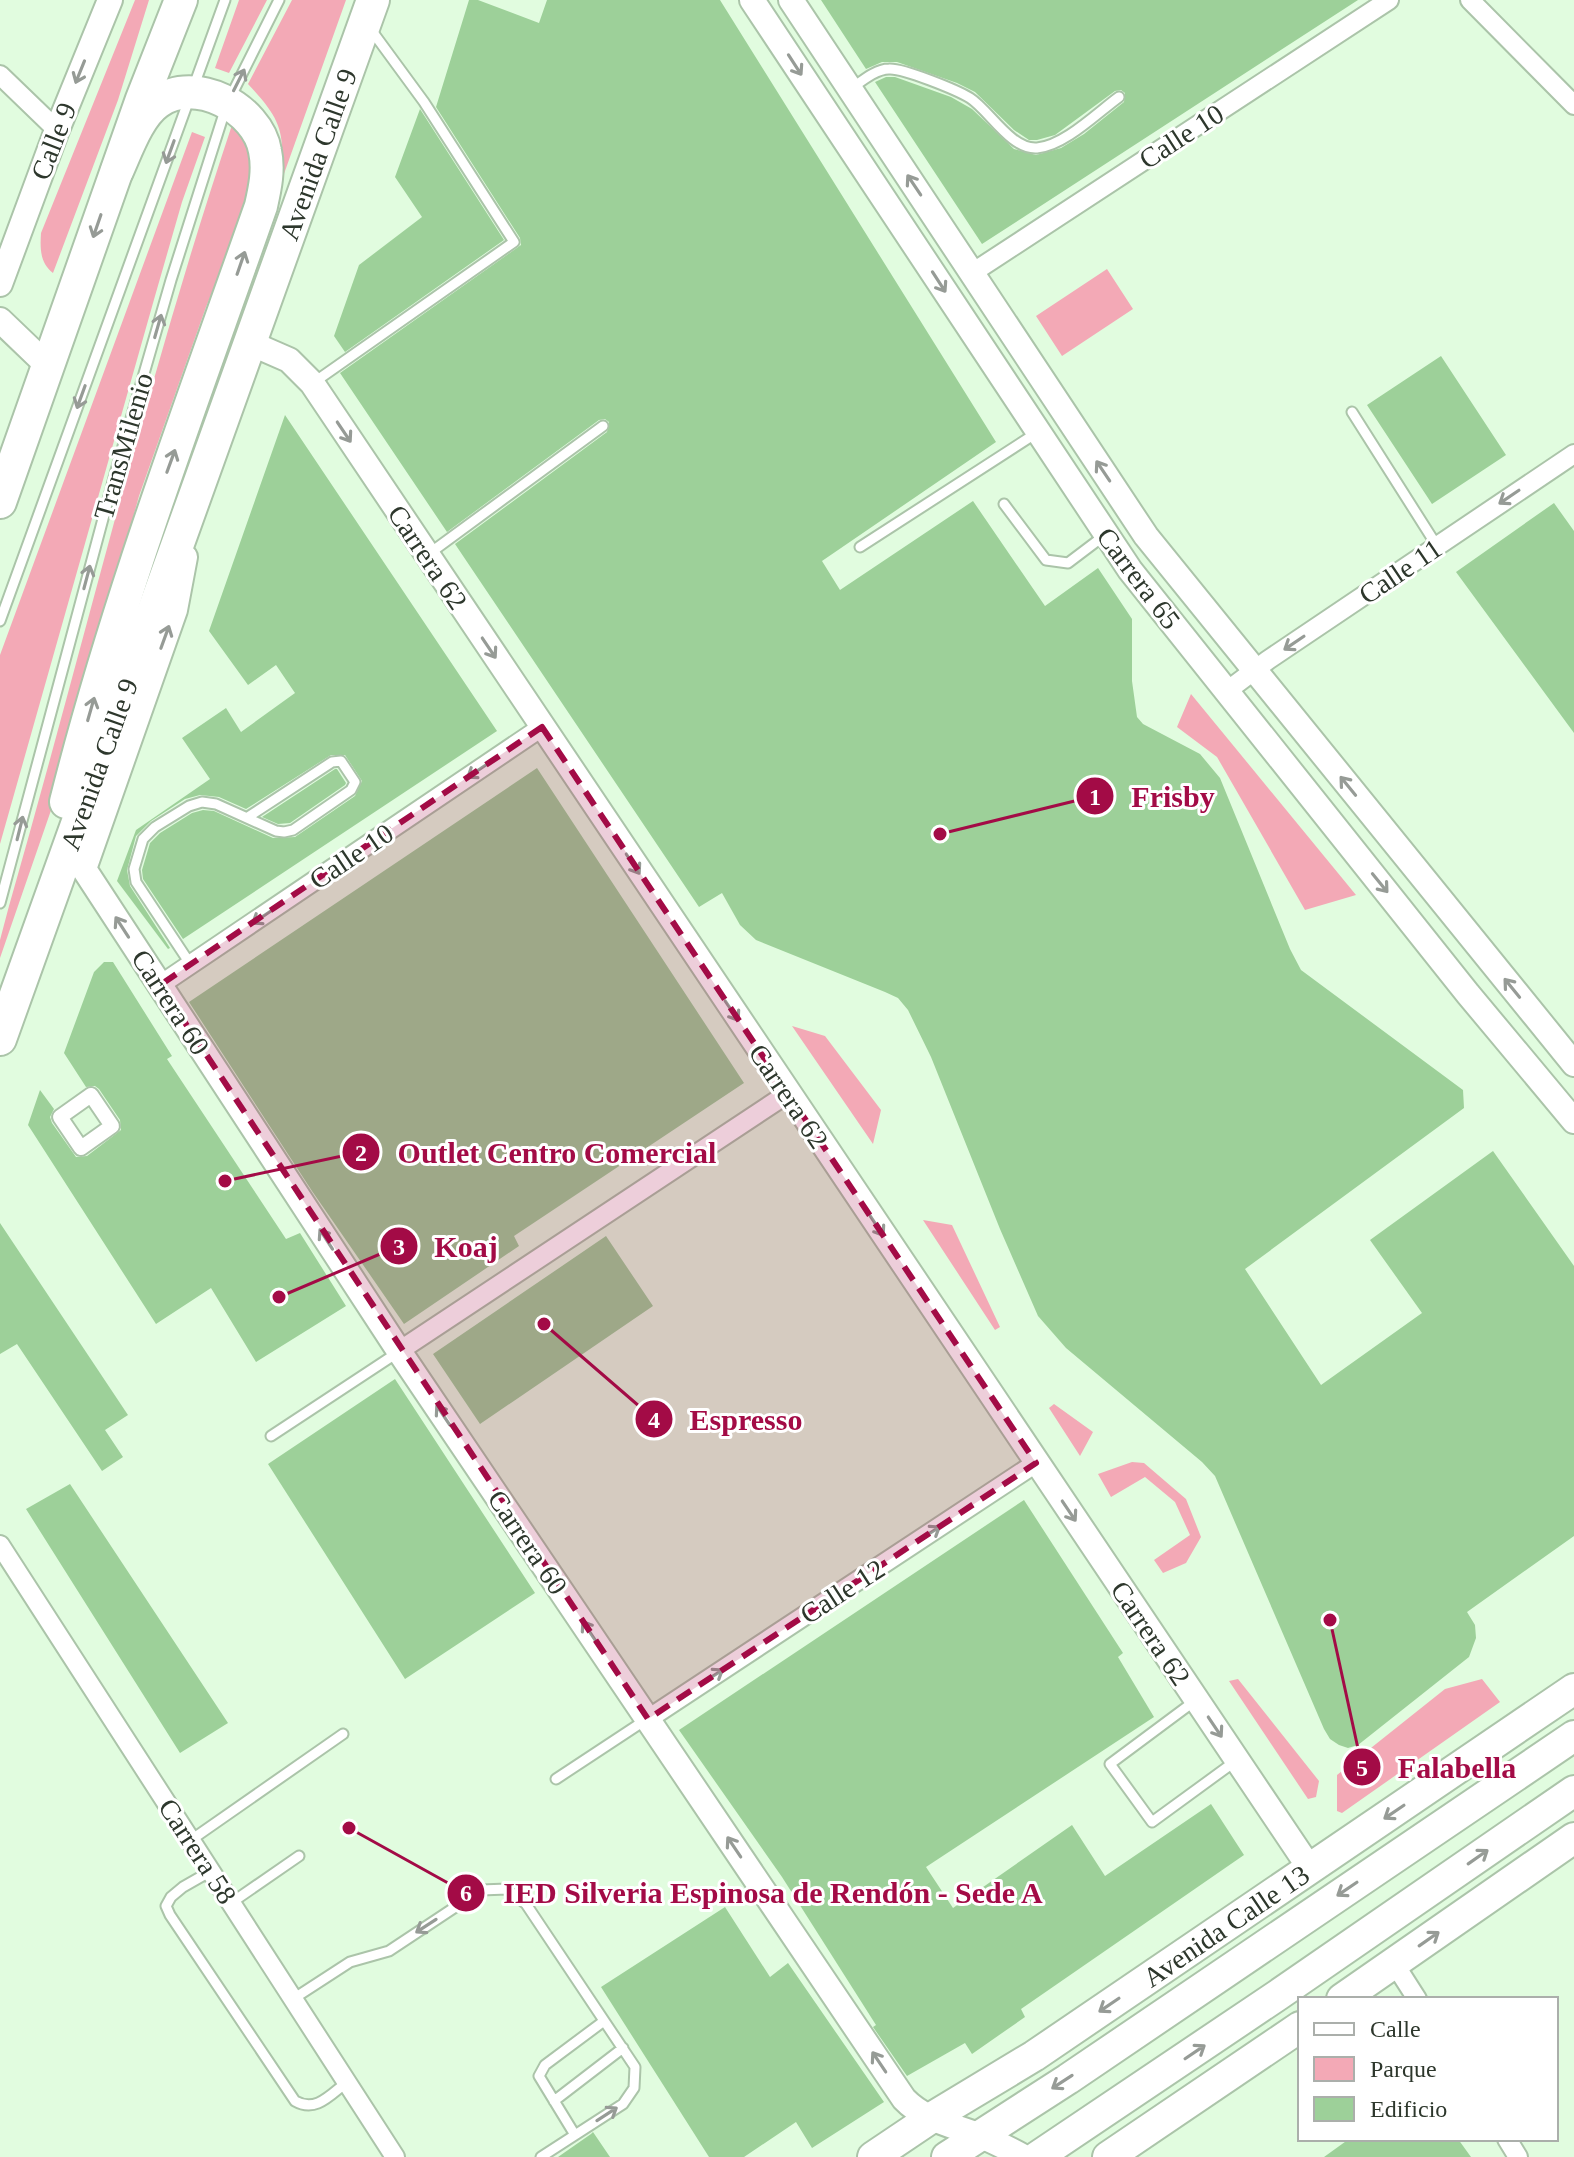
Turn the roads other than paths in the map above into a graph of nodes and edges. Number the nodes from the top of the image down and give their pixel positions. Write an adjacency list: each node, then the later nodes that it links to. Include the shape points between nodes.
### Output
1 (110, 0): 18 (street, Calle 9, one-way to 18)
2 (166, 0): 15 (highway)
3 (181, 0): 15 (highway)
4 (225, 0): 13 (lane, TransMilenio)
5 (279, 0): 16 (lane, TransMilenio, one-way to 5)
6 (752, 0): 28 (street, Carrera 65, one-way to 28)
7 (791, 0): 12 (street, Carrera 65)
8 (1470, 0): 17 (street)
9 (1385, 1): 20 (street, Calle 10)
10 (369, 10): 23 (highway, Avenida Calle 9); 25 (lane, via 514,242)
11 (0, 75): 18 (street)
12 (850, 89): 14 (lane, via 888,68 904,71 970,98 1011,138 1034,149 1057,143); 20 (street, Carrera 65, one-way to 12)
13 (192, 92): 16 (highway); 19 (highway, via 178,91 155,104); 38 (lane, TransMilenio, one-way to 38)
14 (1119, 97)
15 (142, 99): 19 (highway)
16 (227, 104): 44 (lane, TransMilenio, one-way to 16, via 119,459); 46 (highway, one-way to 16, via 122,604 266,186 260,136)
17 (1574, 105)
18 (57, 130): 21 (street, Calle 9)
19 (117, 171): 24 (highway, one-way to 24)
20 (972, 273): 37 (street, Carrera 65, one-way to 20)
21 (0, 284)
22 (0, 320): 24 (street)
23 (250, 343): 25 (street, Carrera 62, via 289,360); 30 (highway, Avenida Calle 9)
24 (48, 366): 31 (highway)
25 (312, 383): 36 (street, Carrera 62, one-way to 36)
26 (1352, 412): 34 (lane)
27 (603, 426): 36 (lane)
28 (1038, 432): 33 (street, Carrera 65); 35 (lane)
29 (1574, 454): 34 (street, Calle 11, one-way to 34)
30 (197, 490): 43 (street, Avenida Calle 9, one-way to 30, via 175,610); 46 (highway, Avenida Calle 9)
31 (0, 502)
32 (1004, 504): 33 (lane, via 1046,560 1068,563)
33 (1105, 535): 37 (street, Carrera 65)
34 (1437, 546): 39 (street, Calle 11, one-way to 39)
35 (860, 547)
36 (427, 555): 41 (street, Carrera 62, one-way to 41)
37 (1139, 555): 39 (street, Carrera 65); 40 (street, Carrera 65)
38 (0, 621)
39 (1255, 669): 40 (street, Calle 11); 49 (street, Carrera 65, one-way to 39)
40 (1227, 691): 51 (street, Carrera 65, one-way to 51)
41 (542, 727): 45 (street, Calle 10, one-way to 45); 50 (street, Carrera 62, one-way to 50)
42 (248, 817): 42 (lane, via 276,831 289,831 351,790 355,782 341,761 332,762); 45 (lane, via 209,802 195,803 155,827 140,846 136,882)
43 (84, 869): 46 (highway); 47 (street, Carrera 60, one-way to 43)
44 (0, 903)
45 (191, 965): 47 (street, Calle 10)
46 (23, 974): 48 (highway, Avenida Calle 9)
47 (160, 985): 52 (street, Carrera 60, one-way to 47)
48 (0, 1039)
49 (1570, 1051)
50 (787, 1094): 52 (street); 54 (street, Carrera 62, one-way to 54)
51 (1574, 1121)
52 (399, 1351): 53 (lane); 58 (street, Carrera 60, one-way to 52)
53 (271, 1436)
54 (1036, 1463): 57 (street, Carrera 62, one-way to 57); 58 (street, Calle 12, one-way to 54)
55 (0, 1545): 65 (street, Carrera 58)
56 (1574, 1689): 68 (main road, Avenida Calle 13, one-way to 68)
57 (1197, 1700): 61 (street, Carrera 62, one-way to 61); 61 (lane, via 1110,1764 1152,1822)
58 (648, 1719): 62 (lane); 81 (street, Carrera 60, one-way to 58, via 904,2099)
59 (343, 1734): 65 (lane)
60 (1574, 1736): 70 (main road, Avenida Calle 13, one-way to 70)
61 (1237, 1760): 68 (street, Carrera 62)
62 (556, 1779)
63 (1574, 1791): 72 (main road, one-way to 63)
64 (1574, 1838): 71 (main road, one-way to 64)
65 (191, 1840): 67 (street, Carrera 58)
66 (299, 1856): 69 (lane)
67 (211, 1871): 69 (street, Carrera 58); 79 (lane, via 171,1897 166,1906 170,1915 295,2101 314,2105)
68 (1301, 1876): 70 (main road); 81 (main road, Avenida Calle 13, one-way to 81, via 1034,2056)
69 (231, 1903): 75 (street, Carrera 58)
70 (1257, 1949): 83 (main road, Avenida Calle 13, one-way to 83)
71 (1394, 1963): 73 (main road); 74 (street)
72 (1278, 1995): 73 (main road); 90 (main road, one-way to 72)
73 (1347, 1996)
74 (1416, 1997)
75 (293, 1999): 76 (lane, one-way to 75, via 526,1904 507,1889 481,1890 389,1951 350,1962); 79 (street, Carrera 58)
76 (604, 2021): 78 (lane); 80 (lane, via 545,2065 539,2076)
77 (1298, 2028): 84 (main road)
78 (623, 2048): 80 (lane); 82 (lane, one-way to 78, via 623,2104 634,2088 635,2067)
79 (347, 2082): 85 (street, Carrera 58)
80 (554, 2101): 82 (lane)
81 (931, 2118): 83 (street, Carrera 60); 87 (main road, Avenida Calle 13)
82 (575, 2135): 86 (lane)
83 (982, 2136): 88 (main road, Avenida Calle 13); 89 (street, Carrera 60)
84 (1120, 2152)
85 (395, 2157)
86 (541, 2157)
87 (873, 2157)
88 (947, 2157)
89 (1024, 2157)
90 (1037, 2157)

